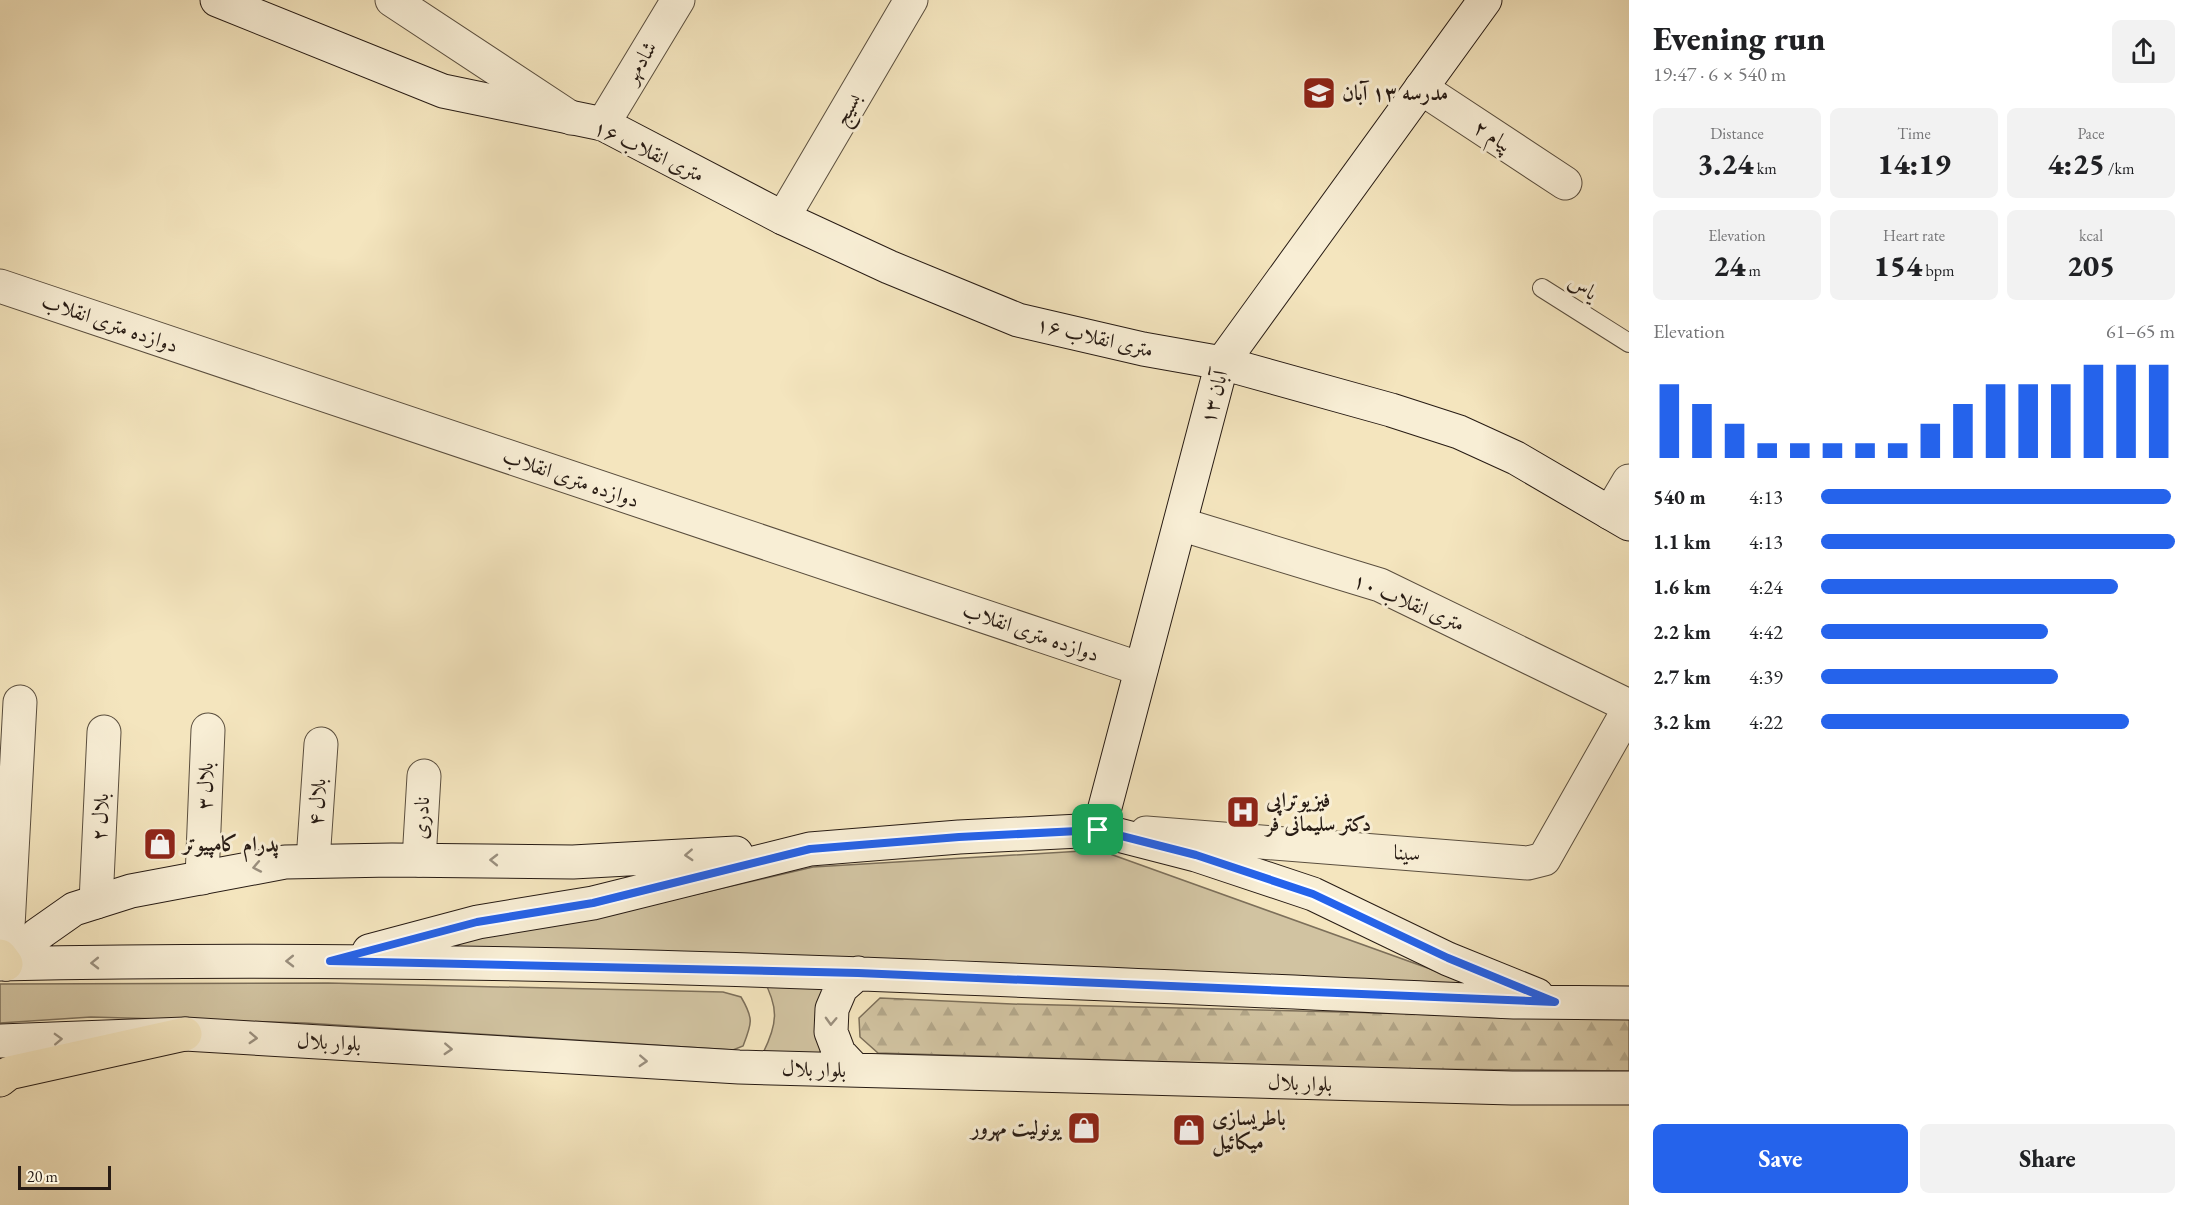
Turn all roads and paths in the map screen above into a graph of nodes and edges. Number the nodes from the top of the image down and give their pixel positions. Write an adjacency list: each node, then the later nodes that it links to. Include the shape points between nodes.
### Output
1 (217, 0): 7 (street, ۱۶ متری انقلاب, via 444,92)
2 (393, 0): 7 (street, ۱۶ متری انقلاب)
3 (678, 0): 7 (street, شادمهر)
4 (911, 0): 9 (street, بسیج)
5 (1485, 0): 6 (street, ۱۳ آبان)
6 (1421, 88): 8 (street, پیام ۲); 13 (street, ۱۳ آبان)
7 (587, 121): 9 (street, ۱۶ متری انقلاب)
8 (1565, 183)
9 (783, 218): 13 (street, ۱۶ متری انقلاب, via 1018,320)
10 (0, 286): 17 (street, دوازده متری انقلاب)
11 (1542, 288): 12 (lane, یاس)
12 (1629, 343)
13 (1222, 363): 15 (street, ۱۶ متری انقلاب, via 1459,432 1516,458); 16 (street, ۱۳ آبان)
14 (1629, 481): 15 (street)
15 (1620, 519)
16 (1180, 525): 17 (street, ۱۳ آبان); 19 (street, ۱۰ متری انقلاب, via 1380,585)
17 (1141, 669): 24 (street, ۱۳ آبان)
18 (20, 702): 31 (street)
19 (1629, 707): 24 (street, سینا, via 1544,859 1528,863)
20 (207, 730): 28 (street, بلال ۳)
21 (104, 732): 29 (street, بلال ۲)
22 (321, 744): 27 (street, بلال ۴)
23 (424, 776): 26 (street, نادری)
24 (1098, 830): 25 (street); 33 (street, via 1196,855 1313,894 1448,958)
25 (810, 849): 26 (street, one-way to 26, via 573,862); 30 (street, via 593,903 477,922)
26 (419, 860): 27 (street)
27 (313, 861): 28 (street, one-way to 28, via 285,862)
28 (202, 878): 29 (street)
29 (96, 902): 31 (street, via 74,909)
30 (330, 961): 31 (street, one-way to 31); 32 (street)
31 (2, 962)
32 (858, 973): 33 (street); 37 (street, one-way to 37, via 841,988 832,1009 831,1032 839,1053)
33 (1555, 1002): 34 (street)
34 (1629, 1004)
35 (185, 1034): 36 (street, بلوار بلال, one-way to 35); 37 (street, بلوار بلال, one-way to 37, via 739,1067); 38 (main road, via 9,1074)
36 (0, 1041)
37 (855, 1070): 39 (street, بلوار بلال)
38 (0, 1080)
39 (1629, 1088)

